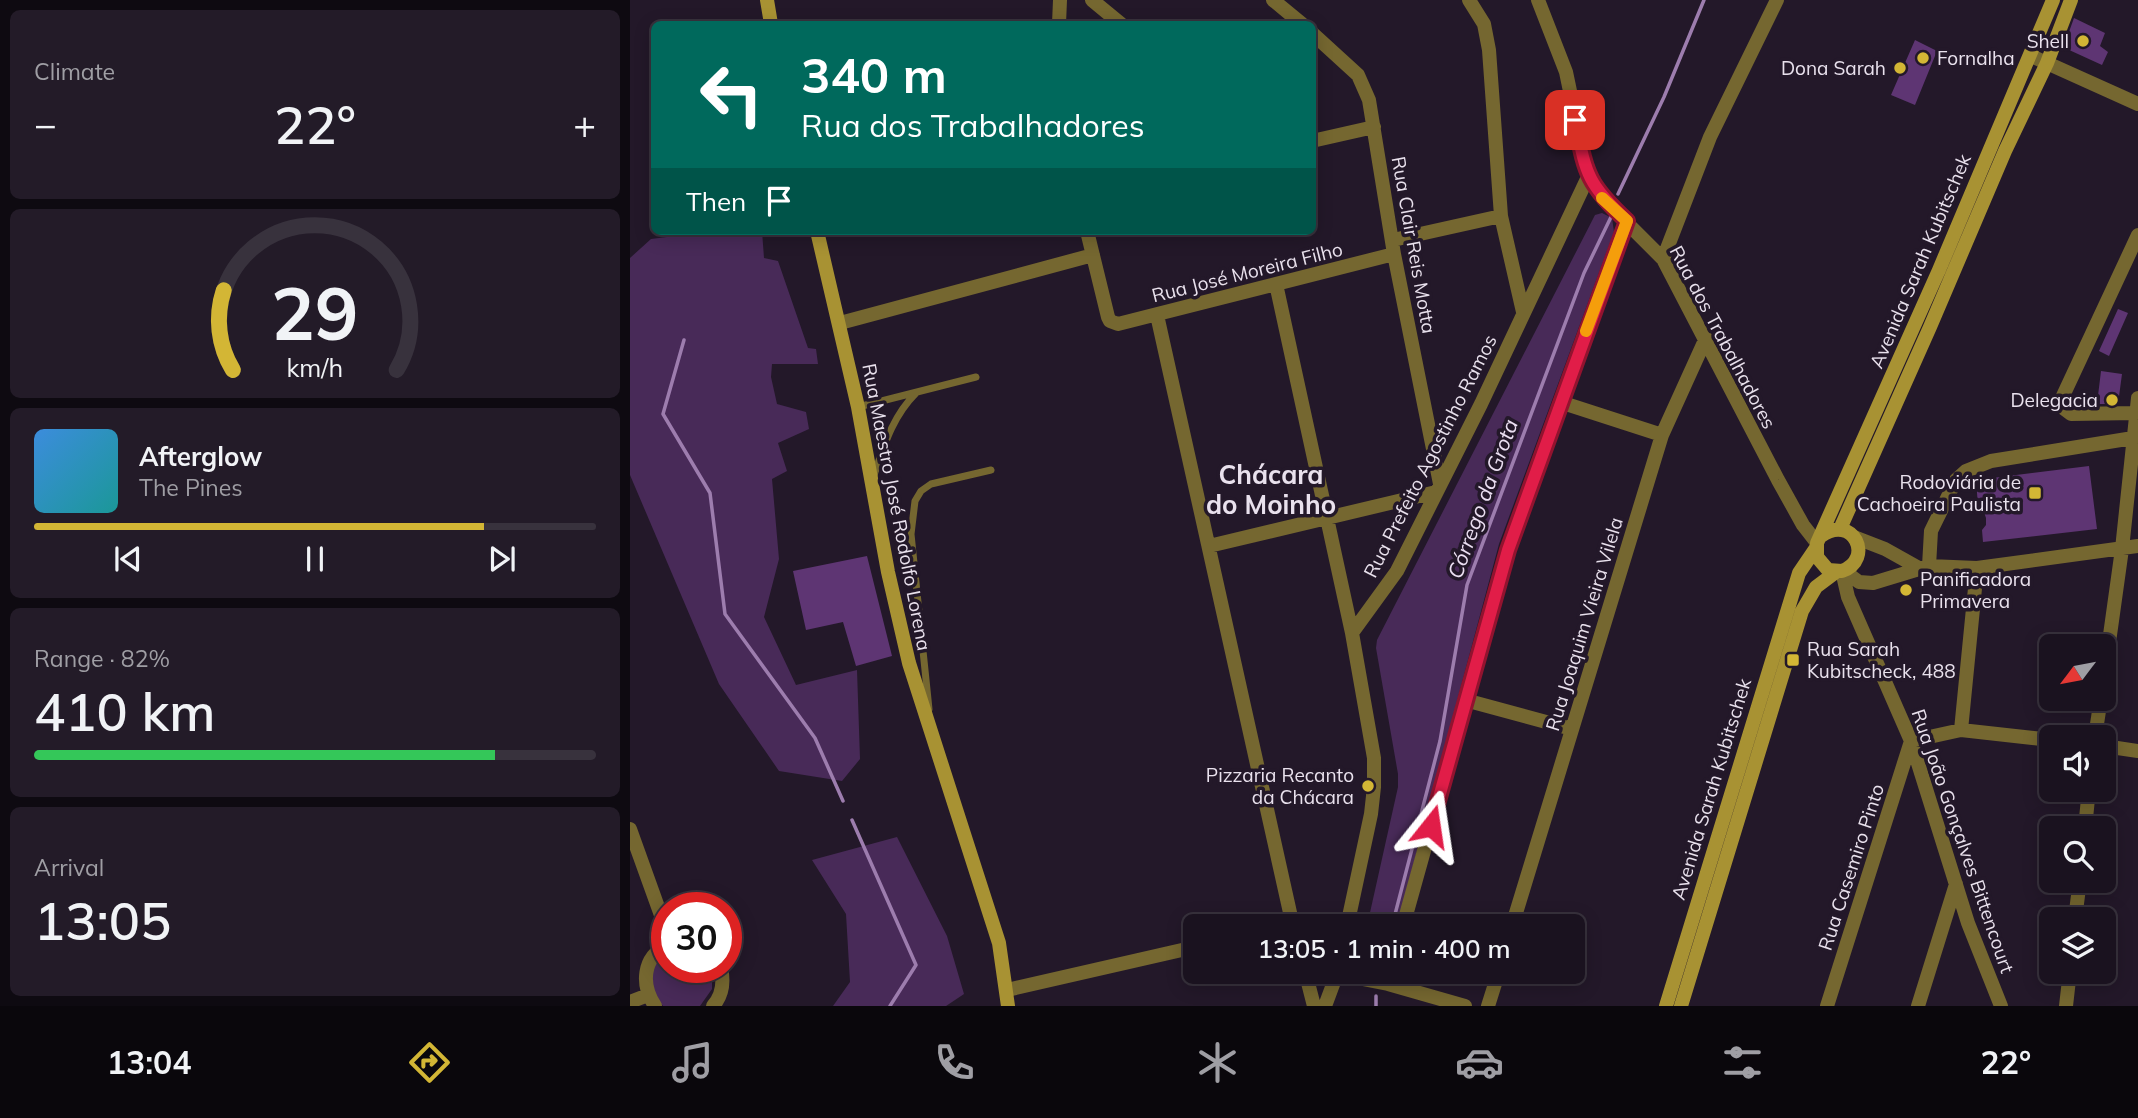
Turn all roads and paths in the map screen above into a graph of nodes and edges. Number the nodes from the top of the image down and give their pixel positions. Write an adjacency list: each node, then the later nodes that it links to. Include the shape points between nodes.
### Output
1 (767, 0): 10 (main road)
2 (1060, 0): 11 (street)
3 (1092, 0): 12 (street)
4 (1273, 0): 13 (street)
5 (1469, 0): 21 (street, via 1484,24 1489,50)
6 (1538, 0): 20 (street, Rua dos Trabalhadores, via 1566,72)
7 (1777, 0): 29 (street, via 1710,137)
8 (2053, 0): 15 (main road, Avenida Sarah Kubitschek)
9 (2071, 0): 16 (main road, Avenida Sarah Kubitschek)
10 (770, 21)
11 (1059, 21)
12 (1118, 21)
13 (1298, 21)
14 (1316, 37): 18 (street, Rua Clair Reis Motta, via 1358,75)
15 (2031, 56): 16 (street); 23 (main road, Avenida Sarah Kubitschek, via 1988,151)
16 (2047, 63): 17 (street); 23 (main road, Avenida Sarah Kubitschek)
17 (2138, 104)
18 (1374, 127): 19 (street); 27 (street, Rua Clair Reis Motta)
19 (1316, 140)
20 (1588, 177): 22 (street, Rua dos Trabalhadores); 31 (street, Rua Prefeito Agostinho Ramos)
21 (1501, 216): 27 (street, Rua José Moreira Filho); 31 (street)
22 (1627, 221): 29 (street, Rua dos Trabalhadores); 40 (street)
23 (1964, 230): 33 (main road, Avenida Sarah Kubitschek); 35 (main road, Avenida Sarah Kubitschek)
24 (2138, 234): 42 (street, via 2062,398 2063,408 2071,414)
25 (818, 235): 34 (main road, Rua Maestro José Rodolfo Lorena)
26 (1088, 235): 28 (street)
27 (1393, 247): 30 (street, Rua José Moreira Filho); 48 (street, Rua Clair Reis Motta)
28 (1093, 255): 32 (street, Rua José Moreira Filho, via 1110,321 1118,324); 34 (street)
29 (1663, 259): 36 (street, Rua dos Trabalhadores)
30 (1276, 284): 32 (street, Rua José Moreira Filho); 49 (street)
31 (1523, 312): 48 (street, Rua Prefeito Agostinho Ramos)
32 (1157, 315): 53 (street)
33 (1917, 320): 35 (main road); 45 (main road, Avenida Sarah Kubitschek)
34 (840, 323): 41 (main road, Rua Maestro José Rodolfo Lorena)
35 (1930, 327): 45 (main road, Avenida Sarah Kubitschek)
36 (1706, 338): 43 (street, Rua Joaquim Vieira Vilela); 52 (street, Rua dos Trabalhadores, via 1778,480)
37 (976, 377): 38 (lane)
38 (916, 392): 41 (lane); 47 (lane, via 891,426)
39 (2138, 398): 42 (street)
40 (1560, 402): 43 (street); 61 (street, via 1508,550)
41 (859, 407): 47 (main road, Rua Maestro José Rodolfo Lorena)
42 (2136, 413): 44 (street)
43 (1662, 435): 63 (street, Rua Joaquim Vieira Vilela)
44 (2133, 438): 55 (street); 56 (street, via 1991,461 1966,471 1956,480 1931,531)
45 (1866, 451): 50 (main road, Avenida Sarah Kubitschek); 52 (main road, Avenida Sarah Kubitschek)
46 (991, 470): 62 (lane, via 931,484 915,501 911,534)
47 (872, 481): 62 (main road, Rua Maestro José Rodolfo Lorena, via 909,663)
48 (1438, 488): 49 (street); 59 (street, Rua Prefeito Agostinho Ramos, via 1397,571)
49 (1327, 519): 53 (street); 59 (street)
50 (1840, 529): 51 (main road); 52 (main road, via 1829,530)
51 (1854, 537): 56 (street); 58 (main road, via 1858,555)
52 (1818, 542): 58 (main road, via 1821,564); 94 (main road, Avenida Sarah Kubitschek, via 1799,573)
53 (1209, 546): 72 (street)
54 (2138, 546): 55 (street)
55 (2122, 549): 57 (street); 60 (street)
56 (1924, 567): 57 (street); 58 (street, via 1868,584)
57 (1977, 568): 64 (street)
58 (1842, 571): 66 (street, Rua João Gonçalves Bittencourt, via 1848,597); 95 (main road, Avenida Sarah Kubitschek, via 1816,587 1802,611)
59 (1352, 633): 73 (street, via 1372,747 1374,787)
60 (2110, 634)
61 (1465, 700): 63 (street); 74 (street)
62 (931, 727): 84 (main road, Rua Maestro José Rodolfo Lorena, via 999,943)
63 (1572, 729): 75 (street, Rua Joaquim Vieira Vilela)
64 (1961, 730): 65 (street); 66 (street)
65 (2039, 739)
66 (1911, 741): 70 (street, Rua João Gonçalves Bittencourt); 96 (street, Rua Casemiro Pinto)
67 (2116, 748): 68 (street)
68 (2138, 751)
69 (630, 829): 71 (street)
70 (1956, 883): 97 (street); 98 (street, Rua João Gonçalves Bittencourt)
71 (653, 892)
72 (1290, 914)
73 (1350, 914)
74 (1406, 914)
75 (1516, 914)
76 (1183, 950): 84 (street)
77 (651, 959): 86 (street, via 645,974)
78 (723, 983): 88 (street)
79 (1308, 984): 90 (street)
80 (1333, 984): 91 (street)
81 (1397, 984): 85 (street)
82 (1495, 984): 93 (street)
83 (2069, 984): 99 (street)
84 (1007, 990): 89 (main road, Rua Maestro José Rodolfo Lorena)
85 (1413, 999): 92 (street)
86 (651, 1001): 87 (street)
87 (630, 1002)
88 (713, 1006)
89 (1007, 1006)
90 (1314, 1006)
91 (1325, 1006)
92 (1465, 1006)
93 (1488, 1006)
94 (1666, 1006)
95 (1681, 1006)
96 (1827, 1006)
97 (1918, 1006)
98 (2001, 1006)
99 (2066, 1006)

